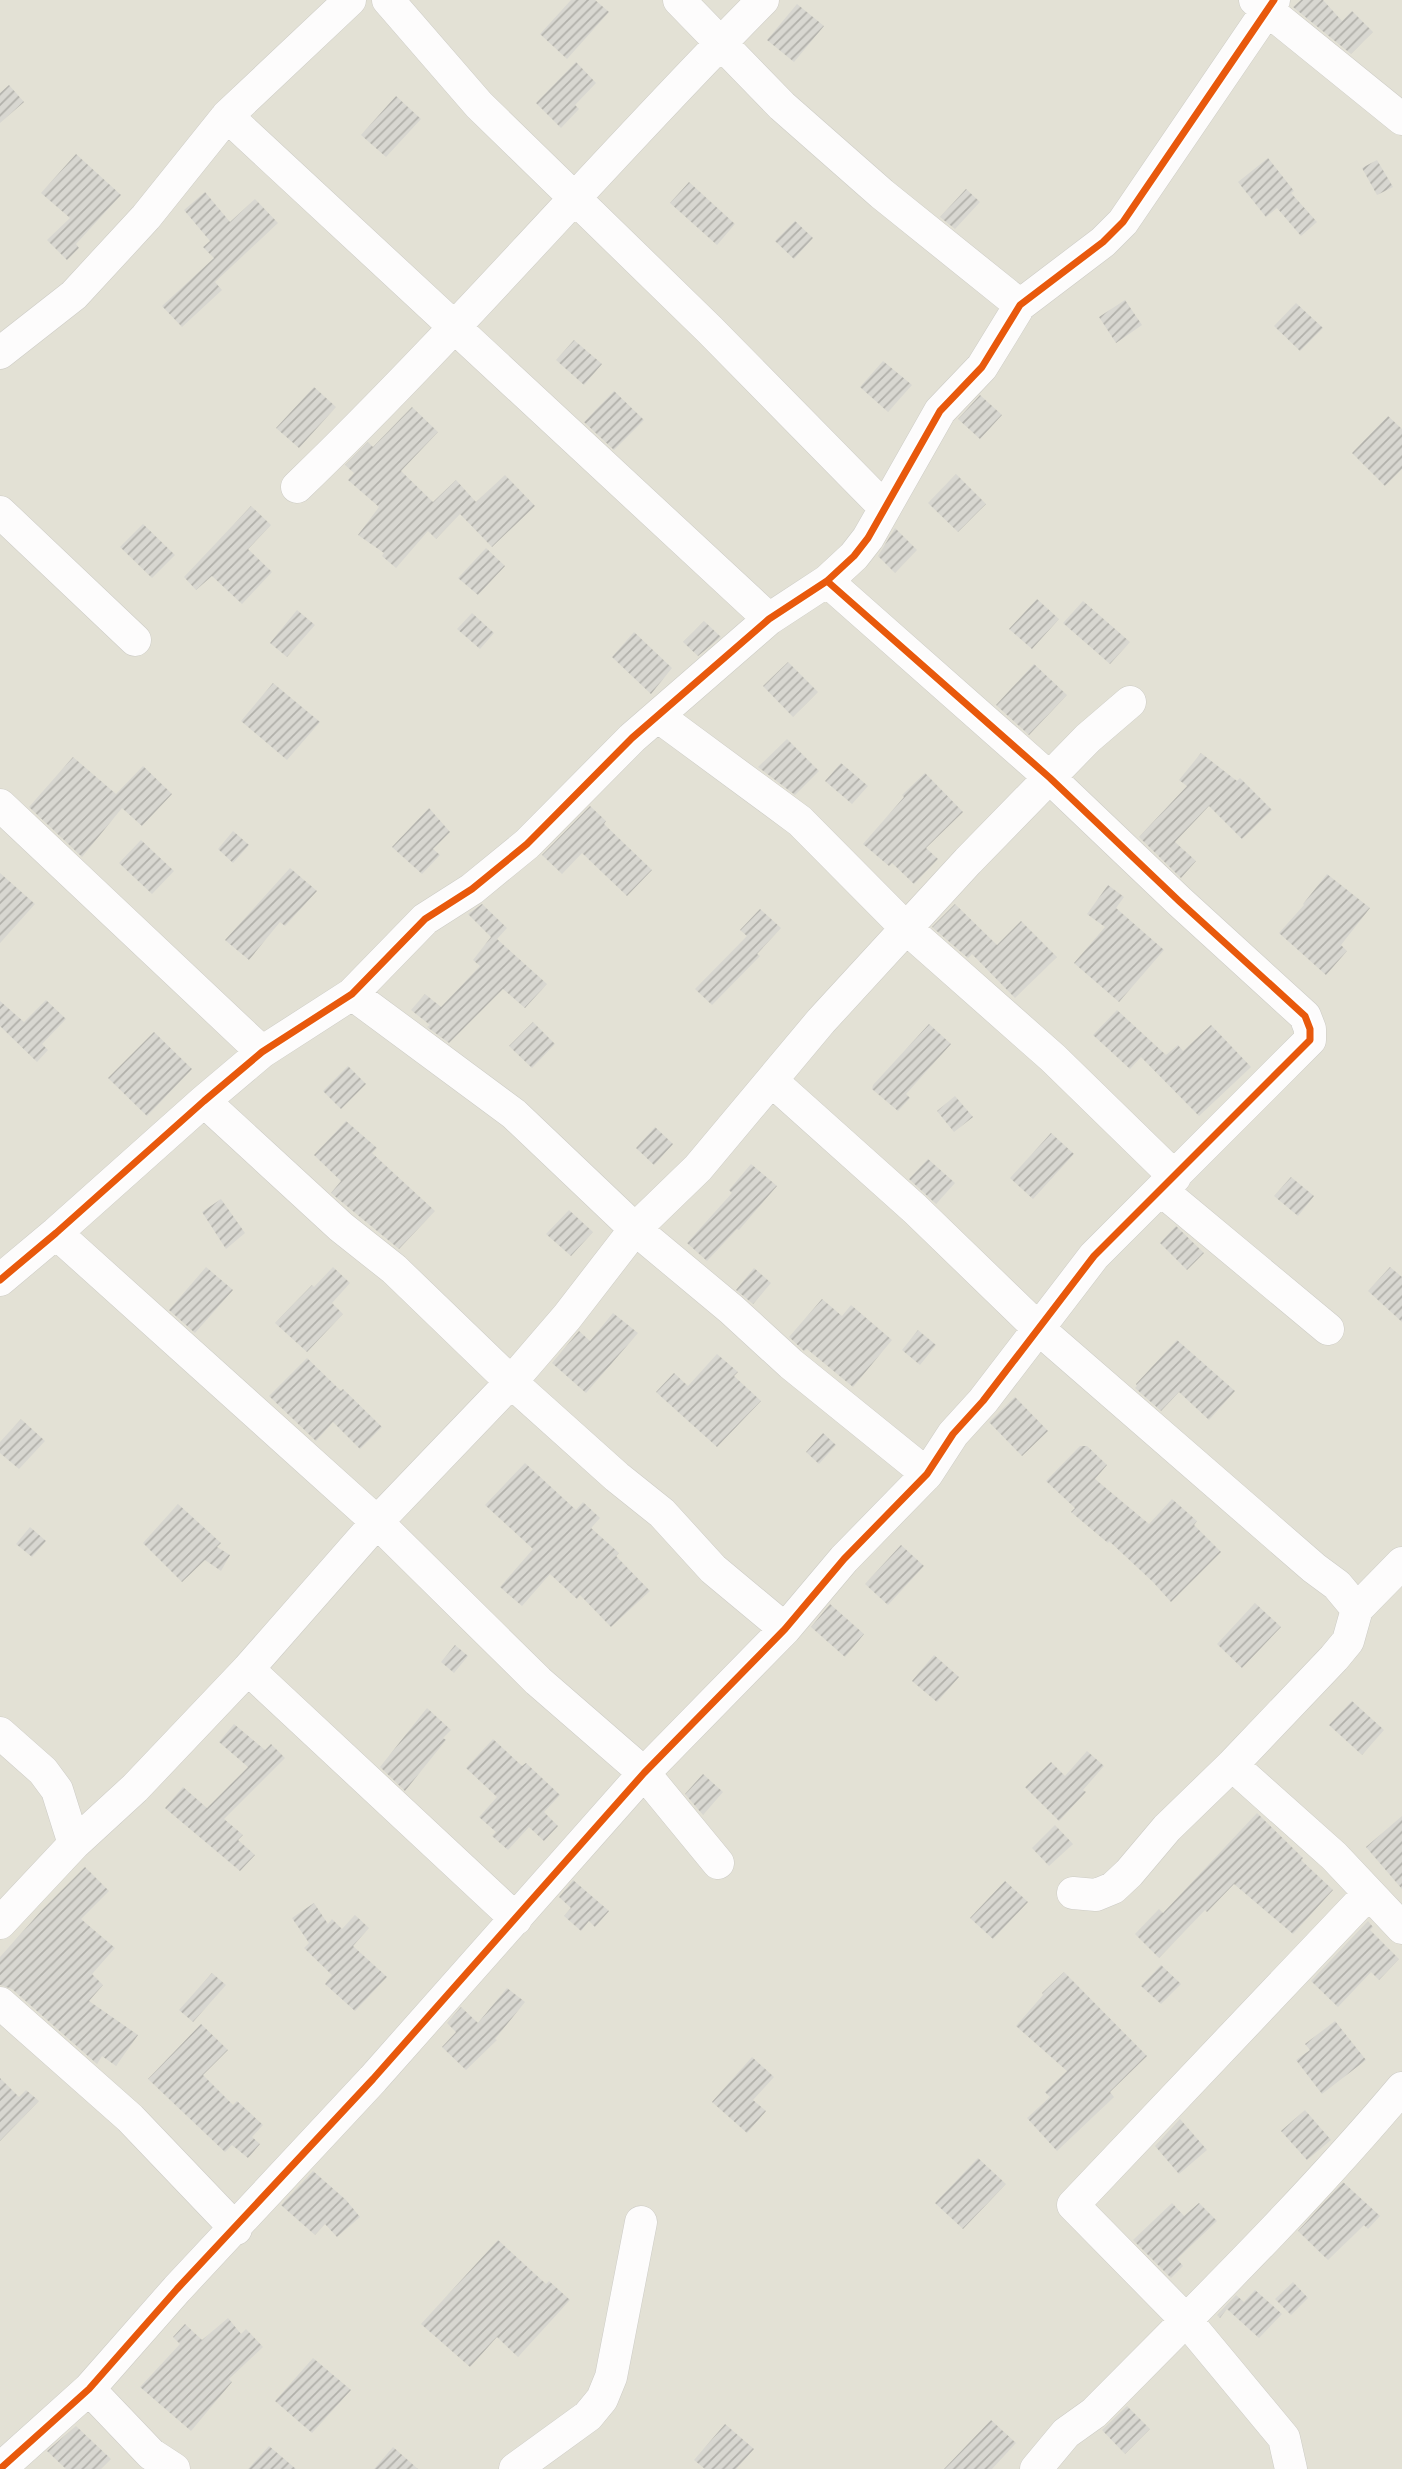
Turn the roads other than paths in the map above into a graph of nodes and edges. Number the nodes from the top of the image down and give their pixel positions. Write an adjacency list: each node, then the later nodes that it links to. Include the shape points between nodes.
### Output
1 (350, 0): 7 (street)
2 (388, 0): 9 (street, via 479,105)
3 (679, 0): 6 (street)
4 (763, 0): 6 (street)
5 (1265, 3): 8 (street); 10 (street, via 1123,222)
6 (720, 43): 9 (street); 10 (street, via 782,106 881,194)
7 (227, 116): 11 (street); 12 (street, via 146,217 74,295)
8 (1402, 119)
9 (575, 198): 11 (street); 14 (street)
10 (1020, 305): 14 (street, via 982,367 940,411)
11 (454, 328): 13 (street); 17 (street)
12 (0, 353)
13 (297, 487)
14 (884, 508): 16 (street, via 854,556)
15 (0, 512): 18 (street)
16 (827, 581): 17 (street); 21 (street)
17 (769, 619): 20 (street)
18 (135, 640)
19 (1130, 702): 21 (street)
20 (659, 717): 23 (street, via 800,821); 24 (street, via 632,738 527,844 472,889 425,919)
21 (1050, 778): 23 (street); 28 (street, via 1305,1016 1310,1029 1310,1040)
22 (0, 805): 25 (street)
23 (908, 929): 26 (street); 28 (street, via 1053,1058)
24 (352, 994): 25 (street); 29 (street, via 514,1114)
25 (262, 1052): 27 (street)
26 (772, 1081): 29 (street, via 698,1168); 33 (street, via 915,1209)
27 (204, 1101): 30 (street); 34 (street, via 341,1227 394,1269)
28 (1168, 1184): 32 (street); 33 (street, via 1094,1256)
29 (635, 1229): 34 (street); 35 (street)
30 (56, 1233): 31 (street); 36 (street)
31 (0, 1280)
32 (1328, 1329)
33 (1040, 1330): 35 (street, via 953,1434); 38 (street, via 1337,1585)
34 (511, 1382): 36 (street); 39 (street, via 662,1513 713,1569)
35 (927, 1474): 39 (street, via 844,1559)
36 (377, 1522): 40 (street); 43 (street, via 538,1681)
37 (1402, 1563): 38 (street)
38 (1357, 1609): 42 (street, via 1349,1641)
39 (785, 1629): 43 (street)
40 (248, 1670): 44 (street, via 135,1788); 48 (street)
41 (0, 1733): 44 (street, via 43,1771 57,1790)
42 (1232, 1765): 46 (street, via 1113,1888 1096,1895); 47 (street)
43 (644, 1773): 45 (street); 48 (street)
44 (74, 1844): 49 (street)
45 (718, 1863)
46 (1073, 1893)
47 (1369, 1893): 50 (street); 55 (street, via 1073,2205)
48 (516, 1919): 54 (street)
49 (0, 1923)
50 (1402, 1928)
51 (0, 2003): 54 (street, via 130,2118)
52 (1402, 2088): 55 (street, via 1329,2173)
53 (641, 2222): 59 (street, via 611,2377 602,2399 588,2416)
54 (236, 2229): 56 (street)
55 (1186, 2320): 60 (street, via 1094,2413 1066,2433); 61 (street, via 1284,2438)
56 (89, 2389): 57 (street); 58 (street, via 151,2454)
57 (0, 2469)
58 (174, 2469)
59 (515, 2469)
60 (1035, 2469)
61 (1291, 2469)

